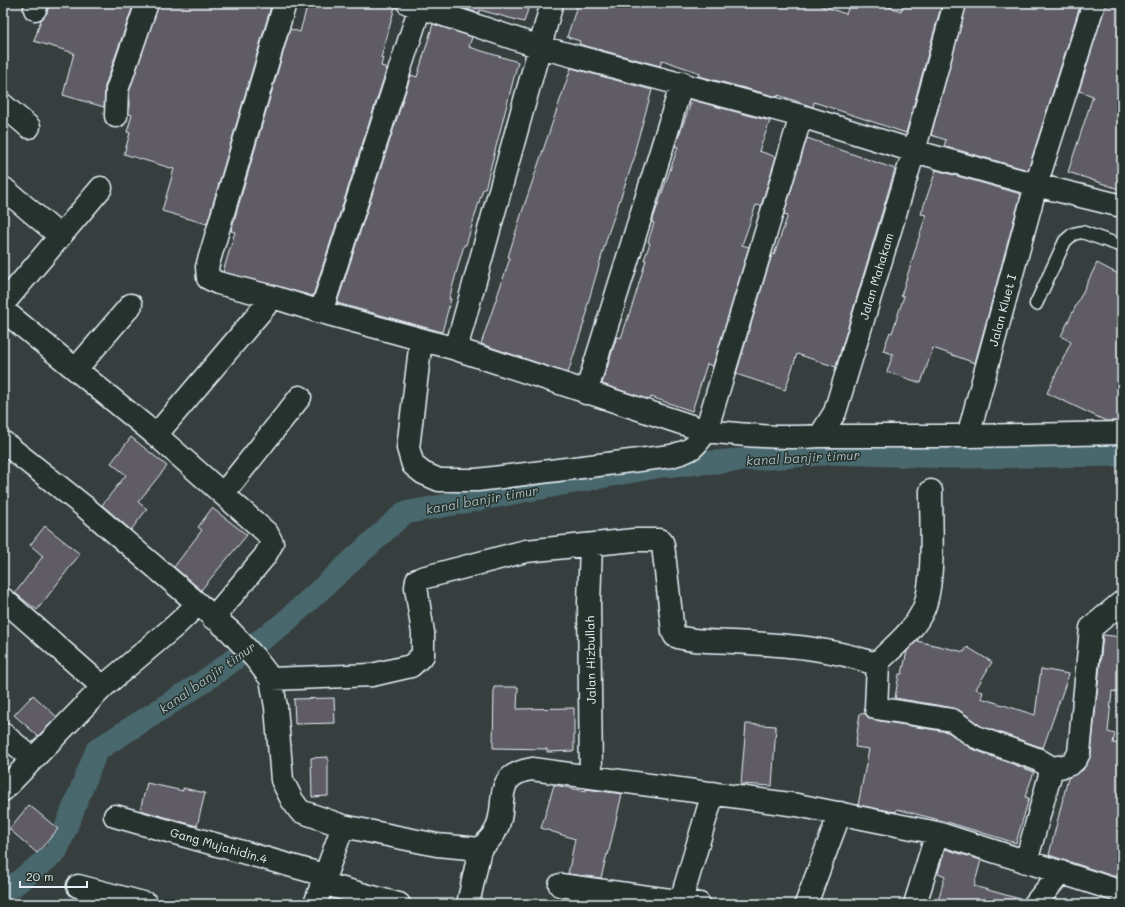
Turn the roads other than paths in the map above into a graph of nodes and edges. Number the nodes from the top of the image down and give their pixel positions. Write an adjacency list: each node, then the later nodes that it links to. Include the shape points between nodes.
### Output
1 (147, 3): 10 (street, via 117,90)
2 (285, 3): 20 (street, via 207,267 208,278 218,283)
3 (552, 3): 7 (street)
4 (954, 3): 13 (street, Jalan Mahakam)
5 (1094, 3): 14 (street, Jalan Kluet I)
6 (414, 5): 7 (street); 25 (street)
7 (540, 47): 8 (street); 27 (street)
8 (682, 83): 11 (street); 29 (street)
9 (3, 105): 12 (street)
10 (116, 116)
11 (801, 116): 13 (street); 31 (street)
12 (29, 127)
13 (914, 151): 14 (street); 34 (street, Jalan Mahakam, via 836,412)
14 (1036, 185): 17 (street); 35 (street, Jalan Kluet I)
15 (3, 188): 18 (street)
16 (101, 188): 18 (street)
17 (1122, 206)
18 (60, 236): 21 (street)
19 (1122, 246): 22 (lane, via 1082,232 1073,234 1065,241)
20 (273, 297): 25 (street); 33 (street)
21 (3, 304)
22 (1036, 304)
23 (131, 305): 28 (street)
24 (3, 310): 28 (street)
25 (321, 312): 26 (street)
26 (421, 340): 27 (street); 31 (street, via 408,448 413,465 439,480 477,480 671,456 695,447)
27 (456, 349): 29 (street)
28 (76, 369): 33 (street)
29 (586, 393): 31 (street)
30 (300, 397): 38 (street)
31 (706, 431): 34 (street, via 762,437)
32 (1122, 433): 35 (street)
33 (156, 435): 38 (street)
34 (820, 436): 35 (street)
35 (968, 436)
36 (3, 442): 42 (street, via 85,507)
37 (931, 491): 43 (street, via 930,585 924,608 912,628)
38 (223, 494): 42 (street, via 267,532 272,544 265,556)
39 (591, 545): 43 (street, via 634,540 662,542 675,636 846,654); 44 (street, via 526,551 417,580 423,655 411,666 372,675); 49 (street, Jalan Hizbullah)
40 (3, 599): 45 (street)
41 (1122, 602): 48 (street, via 1095,624 1089,634 1080,746 1076,761 1068,766)
42 (205, 611): 44 (street, via 231,632); 45 (street, via 176,625)
43 (876, 664): 48 (street, via 879,668 876,708 952,720 976,737 1037,759)
44 (271, 679): 54 (street, via 282,780 300,811)
45 (103, 686): 47 (street)
46 (3, 734): 47 (street)
47 (33, 759): 50 (street)
48 (1052, 768): 57 (street)
49 (591, 776): 51 (street); 56 (street, via 532,769 512,774 504,786 495,832)
50 (3, 790)
51 (712, 793): 52 (street); 63 (street)
52 (840, 814): 55 (street); 68 (street)
53 (115, 816): 59 (street, Gang Mujahidin.4)
54 (343, 826): 56 (street, via 437,845); 59 (street)
55 (937, 833): 57 (street); 69 (street)
56 (480, 849): 67 (street)
57 (1026, 862): 58 (street)
58 (1061, 872): 62 (street); 70 (street)
59 (323, 879): 65 (street); 66 (street, Gang Mujahidin.4)
60 (560, 885): 63 (street)
61 (78, 886): 64 (street)
62 (1122, 892)
63 (687, 903)
64 (147, 904)
65 (315, 904)
66 (399, 904)
67 (468, 904)
68 (806, 904)
69 (915, 904)
70 (1035, 904)

